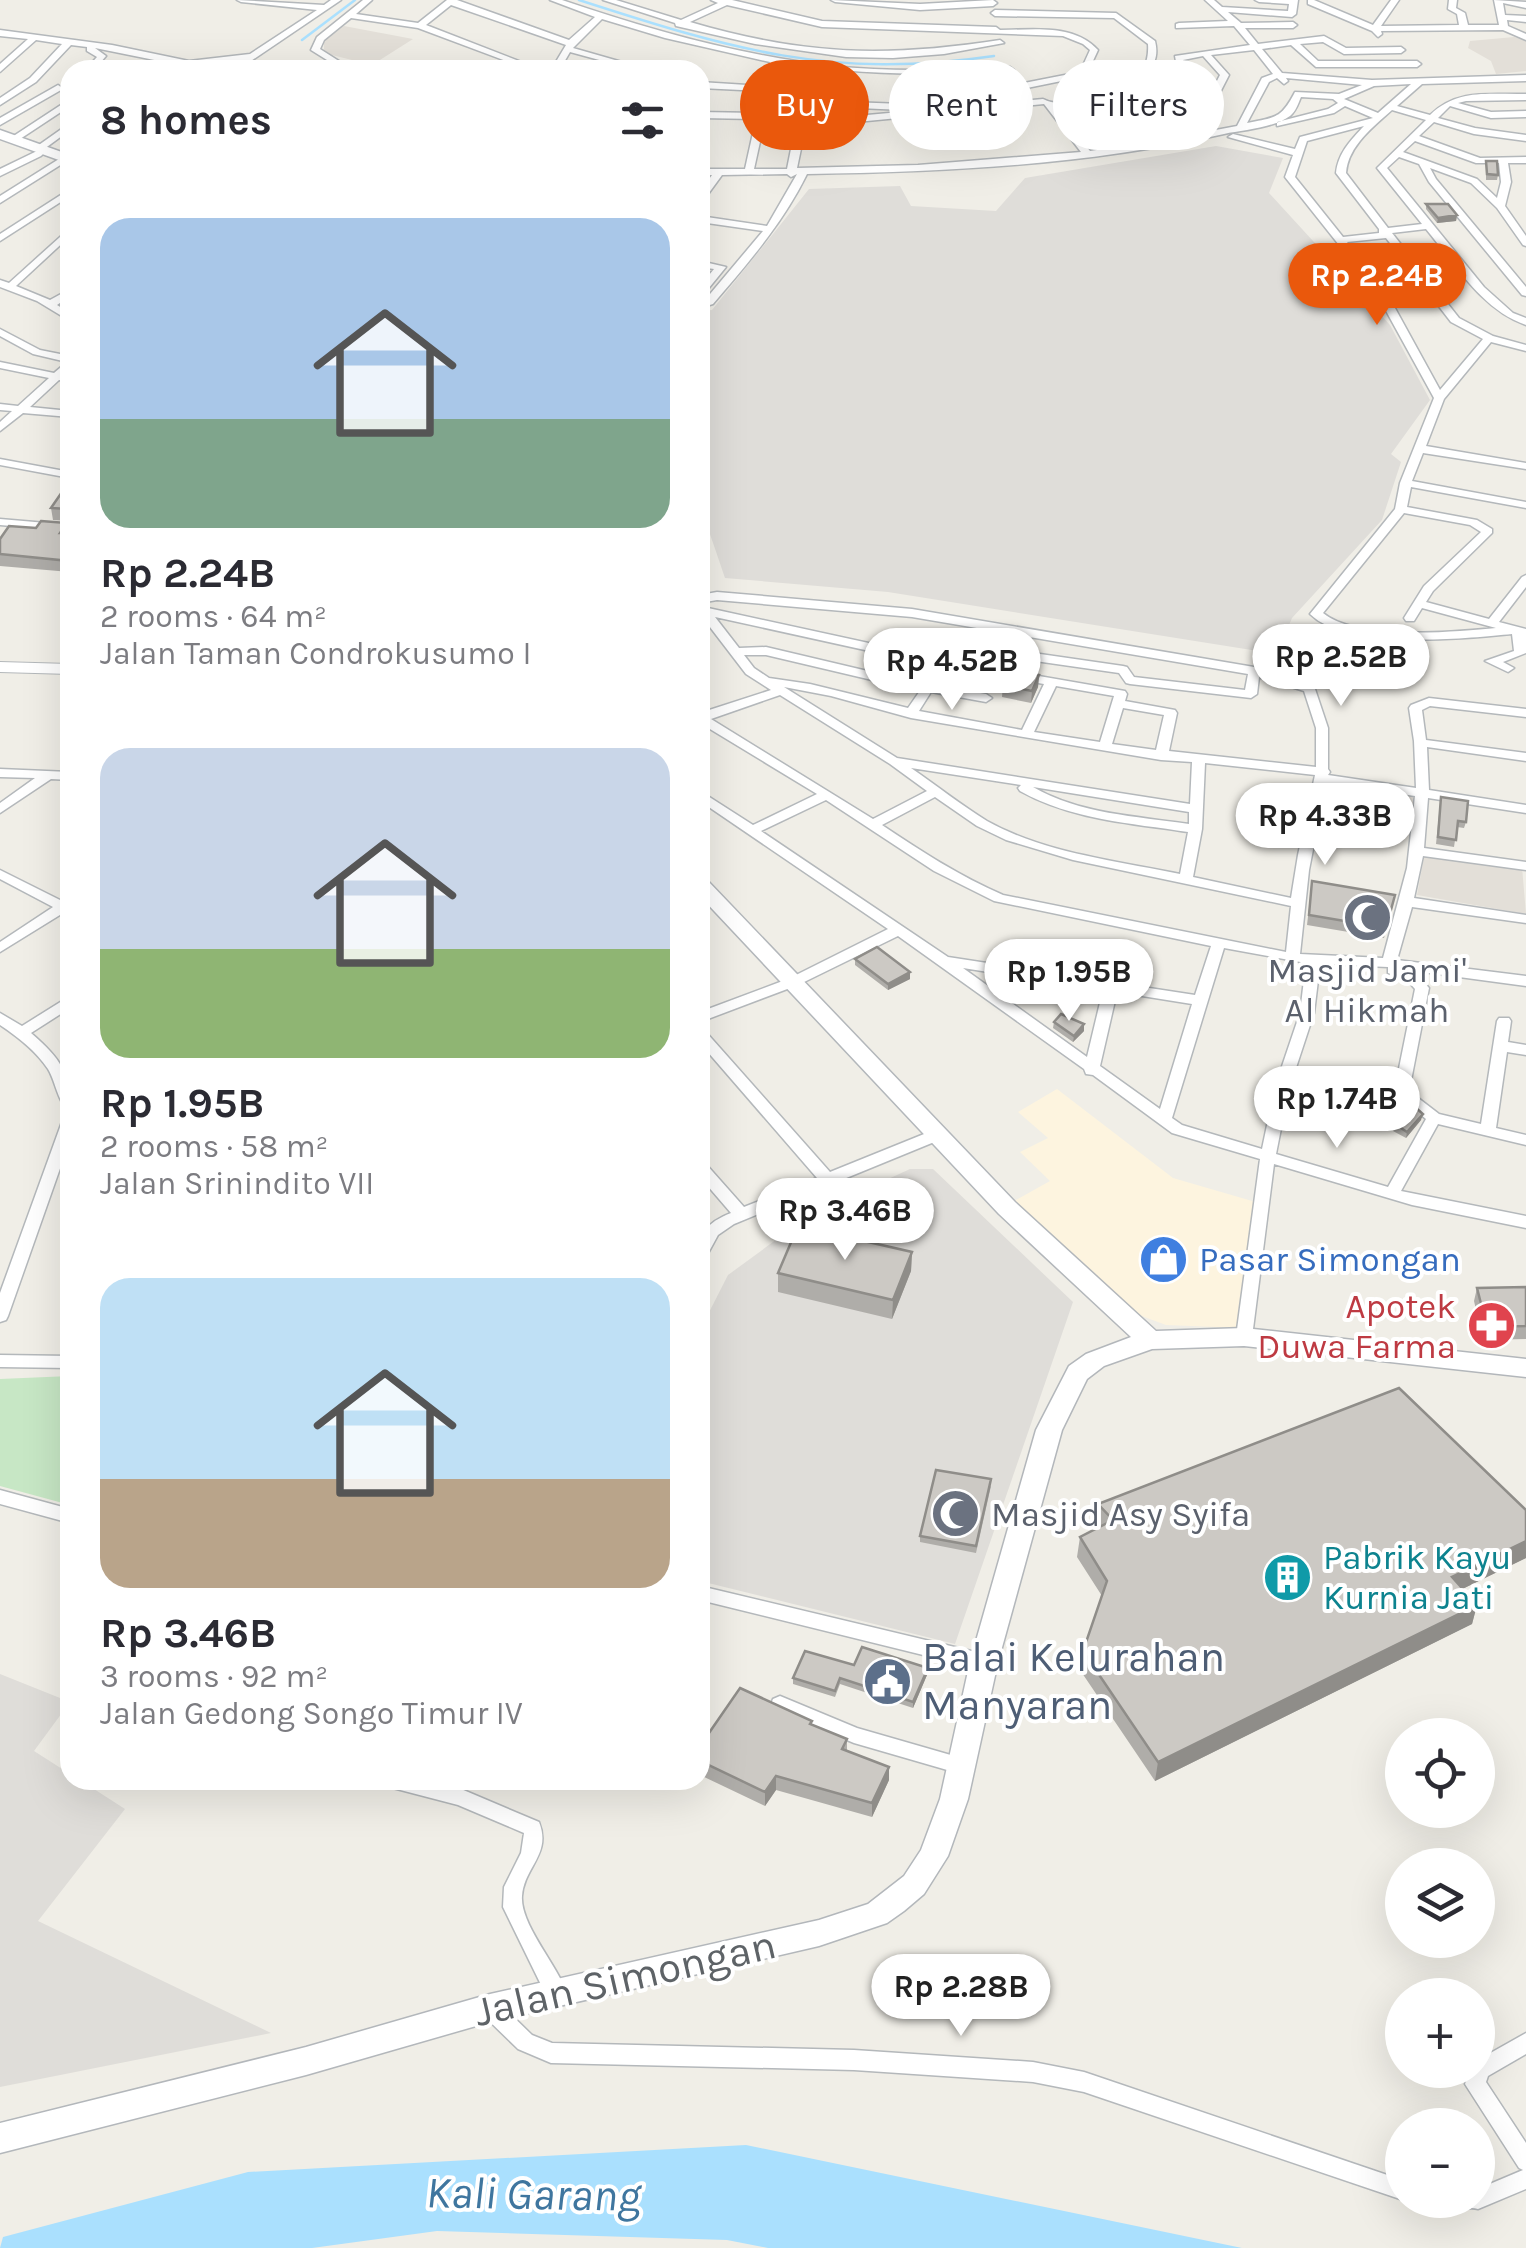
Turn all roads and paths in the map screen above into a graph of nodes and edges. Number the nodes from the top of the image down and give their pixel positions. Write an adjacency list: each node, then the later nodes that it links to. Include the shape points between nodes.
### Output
1 (241, 0): 10 (street)
2 (368, 0): 18 (street)
3 (554, 0): 20 (street)
4 (607, 0): 23 (street)
5 (835, 0): 16 (street)
6 (1209, 0): 19 (street)
7 (1258, 0): 13 (street)
8 (1453, 0): 28 (street)
9 (1498, 0): 17 (street); 22 (street)
10 (265, 1): 18 (street)
11 (452, 1): 26 (street); 37 (street)
12 (723, 1): 23 (street); 31 (street, via 822,24)
13 (1294, 1): 19 (street, via 1295,13)
14 (1310, 2): 29 (street)
15 (1398, 3): 29 (street)
16 (994, 5): 31 (street); 72 (street, via 1116,16 1152,44 1151,60 1129,92)
17 (1526, 5)
18 (340, 9): 26 (street); 42 (street); 48 (street, via 316,50)
19 (1220, 10): 24 (street)
20 (601, 16): 37 (street); 52 (street)
21 (1526, 20): 22 (street)
22 (1503, 22): 28 (street); 32 (street)
23 (679, 24): 31 (street, via 837,57 928,56)
24 (1237, 24): 25 (street); 27 (street); 38 (street)
25 (1293, 25)
26 (420, 26): 49 (street)
27 (1180, 26)
28 (1464, 27): 29 (street)
29 (1378, 29): 39 (street)
30 (0, 33): 33 (street)
31 (998, 35): 53 (street); 64 (street, via 1072,35 1094,50 1078,77)
32 (1526, 37)
33 (34, 38): 34 (street); 57 (street)
34 (68, 43): 36 (street); 71 (street, via 33,80)
35 (1293, 43): 38 (street); 39 (street); 56 (street, via 1316,64)
36 (88, 45): 41 (street); 43 (street, via 102,56)
37 (570, 46): 50 (street); 51 (street)
38 (1254, 46): 40 (street); 58 (street)
39 (1401, 50): 56 (street)
40 (1205, 53): 54 (street); 55 (street)
41 (145, 57): 44 (street); 45 (street)
42 (250, 58): 46 (street); 47 (street)
43 (98, 60)
44 (142, 60)
45 (157, 60)
46 (236, 60)
47 (248, 60)
48 (332, 60)
49 (511, 60)
50 (561, 60)
51 (614, 60)
52 (762, 60)
53 (1007, 60)
54 (1179, 60)
55 (1210, 60)
56 (1417, 64): 60 (street)
57 (0, 69)
58 (1278, 76): 62 (street); 68 (street); 86 (street, via 1265,80)
59 (1526, 78): 60 (street)
60 (1436, 81): 61 (street)
61 (1419, 82): 62 (street); 75 (street)
62 (1372, 83): 70 (street)
63 (710, 85): 65 (street)
64 (1033, 85)
65 (740, 87)
66 (58, 88): 85 (street)
67 (1033, 92): 72 (street)
68 (1298, 94): 70 (street); 77 (street)
69 (1526, 97): 73 (street)
70 (1338, 100): 82 (street); 84 (street)
71 (0, 102)
72 (1045, 103): 74 (street); 81 (street); 98 (street)
73 (1448, 103): 80 (street); 83 (street)
74 (869, 106)
75 (1392, 107): 83 (street); 84 (street)
76 (60, 108): 90 (street)
77 (1290, 112): 82 (street); 86 (street)
78 (710, 115): 79 (street)
79 (740, 115)
80 (1526, 116)
81 (869, 117)
82 (1304, 118): 96 (street, via 1232,137)
83 (1431, 118): 89 (street); 91 (street)
84 (1376, 119): 96 (street, via 1303,139); 118 (street, via 1339,165)
85 (0, 122)
86 (1240, 129): 87 (street)
87 (1224, 132)
88 (60, 134): 95 (street)
89 (1412, 137): 97 (street); 101 (street)
90 (5, 138): 95 (main road)
91 (1526, 138)
92 (753, 150): 107 (street)
93 (797, 150): 109 (street)
94 (1115, 150): 98 (street)
95 (38, 151): 99 (main road); 108 (street)
96 (1298, 153): 121 (street, via 1291,180)
97 (1397, 153): 104 (street); 116 (street, via 1382,172)
98 (1088, 154): 109 (street)
99 (60, 158)
100 (1526, 160): 102 (street)
101 (1479, 161): 102 (street); 110 (street)
102 (1504, 161): 114 (street)
103 (60, 163): 113 (street)
104 (1423, 163): 110 (street); 128 (street)
105 (710, 172): 106 (street)
106 (720, 172): 107 (street); 111 (street)
107 (749, 172): 109 (street)
108 (0, 173)
109 (796, 174): 117 (street)
110 (1474, 181): 114 (street)
111 (710, 185)
112 (60, 199): 119 (street)
113 (0, 200)
114 (1500, 206): 122 (street)
115 (710, 220): 117 (street)
116 (1429, 226): 118 (street); 131 (street, via 1480,289)
117 (769, 229): 125 (street)
118 (1384, 233): 121 (street); 133 (street, via 1455,320)
119 (0, 238)
120 (60, 239): 127 (street)
121 (1342, 240): 139 (street, via 1378,288)
122 (1526, 243)
123 (710, 266): 124 (street)
124 (720, 267): 125 (street); 126 (street)
125 (737, 270): 130 (street)
126 (710, 280)
127 (5, 285): 129 (street)
128 (1526, 293)
129 (60, 299)
130 (710, 301)
131 (1526, 322)
132 (0, 332): 135 (street)
133 (1490, 338): 134 (street); 139 (street)
134 (1526, 348)
135 (60, 359)
136 (0, 365): 137 (street)
137 (60, 376)
138 (60, 380): 141 (street)
139 (1439, 398): 145 (street)
140 (0, 407): 141 (street)
141 (19, 411): 142 (street); 143 (street); 144 (street)
142 (60, 413)
143 (60, 420)
144 (0, 428)
145 (1422, 449): 147 (street); 149 (street)
146 (0, 462): 148 (street)
147 (1526, 466)
148 (60, 473)
149 (1406, 483): 150 (street); 151 (street)
150 (1526, 505)
151 (1400, 509): 156 (street, via 1473,522 1488,531); 161 (street, via 1316,610 1318,620 1399,634)
152 (0, 522): 153 (street)
153 (60, 527)
154 (1526, 579): 160 (street)
155 (710, 601): 169 (street, via 718,596 912,613)
156 (1418, 603): 159 (street); 160 (street)
157 (710, 608): 173 (street)
158 (710, 616): 163 (street)
159 (1410, 618)
160 (1493, 622): 161 (street)
161 (1520, 631): 167 (street, via 1520,653 1491,662)
162 (889, 636): 171 (street, via 1122,670)
163 (736, 652): 170 (street, via 766,652); 172 (street)
164 (0, 656): 165 (street)
165 (60, 658)
166 (0, 666): 168 (street)
167 (1508, 668)
168 (60, 669)
169 (1254, 671): 171 (street, via 1251,694); 190 (street, via 1310,689 1326,730)
170 (872, 676)
171 (1130, 680): 176 (street)
172 (764, 682): 174 (street); 178 (street, via 816,687)
173 (1051, 682): 176 (street); 181 (street)
174 (779, 691): 177 (street); 187 (street)
175 (986, 698): 178 (street, via 928,688)
176 (1120, 698): 183 (street); 184 (street, via 1172,712)
177 (710, 714)
178 (911, 714): 181 (street)
179 (1526, 714): 182 (street, via 1419,703)
180 (710, 723): 194 (street)
181 (1027, 733): 183 (street)
182 (1422, 743): 185 (street); 195 (street)
183 (1105, 746): 184 (street)
184 (1161, 756): 186 (street)
185 (1526, 757)
186 (1198, 760): 190 (street); 198 (street)
187 (892, 761): 192 (street); 193 (street)
188 (0, 774): 189 (street)
189 (48, 775): 191 (street); 197 (street)
190 (1323, 775): 195 (street); 209 (street)
191 (60, 776)
192 (1018, 782): 198 (street); 201 (street, via 1046,800)
193 (936, 791): 200 (street); 206 (street, via 1011,837)
194 (826, 794): 200 (street); 202 (street)
195 (1424, 794): 199 (street); 203 (street)
196 (710, 801): 202 (street)
197 (0, 809)
198 (1197, 809): 201 (street)
199 (1526, 809)
200 (872, 825): 214 (street, via 965,885 999,898)
201 (1195, 828): 206 (street)
202 (752, 830): 213 (street)
203 (1418, 851): 204 (street); 210 (street)
204 (1526, 866)
205 (0, 874): 208 (street)
206 (1186, 878): 209 (street)
207 (710, 895): 221 (main road)
208 (60, 901)
209 (1297, 902): 216 (street)
210 (1408, 902): 212 (street); 219 (street)
211 (60, 908): 215 (street)
212 (1526, 920)
213 (898, 930): 217 (street); 221 (street)
214 (1218, 944): 216 (street); 223 (street)
215 (0, 948)
216 (1293, 958): 218 (street)
217 (943, 960): 222 (street); 232 (street)
218 (1313, 960): 219 (street); 234 (street, via 1307,1013)
219 (1389, 963): 220 (street); 236 (street, via 1422,988 1400,1087)
220 (1526, 980)
221 (793, 982): 225 (street); 239 (main road)
222 (1111, 988): 223 (street); 232 (street)
223 (1201, 1001): 237 (street)
224 (60, 1008): 228 (street)
225 (710, 1013)
226 (0, 1018): 228 (street)
227 (1504, 1021): 230 (street)
228 (23, 1032): 233 (street, via 50,1058)
229 (710, 1045): 244 (street)
230 (1500, 1046): 231 (street); 238 (street)
231 (1526, 1050)
232 (1091, 1071): 237 (street)
233 (60, 1082)
234 (1282, 1087): 235 (street); 242 (street)
235 (1346, 1098)
236 (1434, 1118): 238 (street); 245 (street)
237 (1164, 1121): 242 (street)
238 (1488, 1130): 240 (street)
239 (940, 1134): 244 (street); 251 (main road, via 1007,1208)
240 (1526, 1140)
241 (60, 1147): 249 (street)
242 (1268, 1154): 245 (street); 250 (street)
243 (710, 1178): 246 (street)
244 (827, 1179): 246 (street)
245 (1392, 1194): 247 (street)
246 (742, 1215): 248 (street)
247 (1526, 1222)
248 (710, 1235)
249 (0, 1316)
250 (1244, 1337): 251 (main road, Jalan Simongan); 254 (main road, Jalan Simongan)
251 (1150, 1340): 258 (main road, Jalan Simongan, via 1095,1360 1069,1388 1049,1430)
252 (0, 1361): 253 (street)
253 (60, 1362)
254 (1526, 1368)
255 (0, 1497): 256 (street)
256 (60, 1513)
257 (710, 1595): 258 (street)
258 (984, 1662): 260 (main road, Jalan Simongan)
259 (780, 1704): 260 (street, via 854,1735)
260 (961, 1766): 262 (main road, Jalan Simongan, via 934,1856 914,1884 877,1914 801,1938)
261 (433, 1790): 262 (street, via 532,1828 534,1843 512,1898)
262 (555, 1992): 263 (main road, Jalan Simongan)
263 (490, 2008): 265 (main road, Jalan Simongan); 268 (street, via 524,2042 551,2053 960,2064 1084,2082)
264 (1526, 2043): 266 (street, via 1480,2070 1475,2084)
265 (0, 2138)
266 (1526, 2162)
267 (1526, 2179): 269 (street)
268 (1385, 2184)
269 (1495, 2192)

